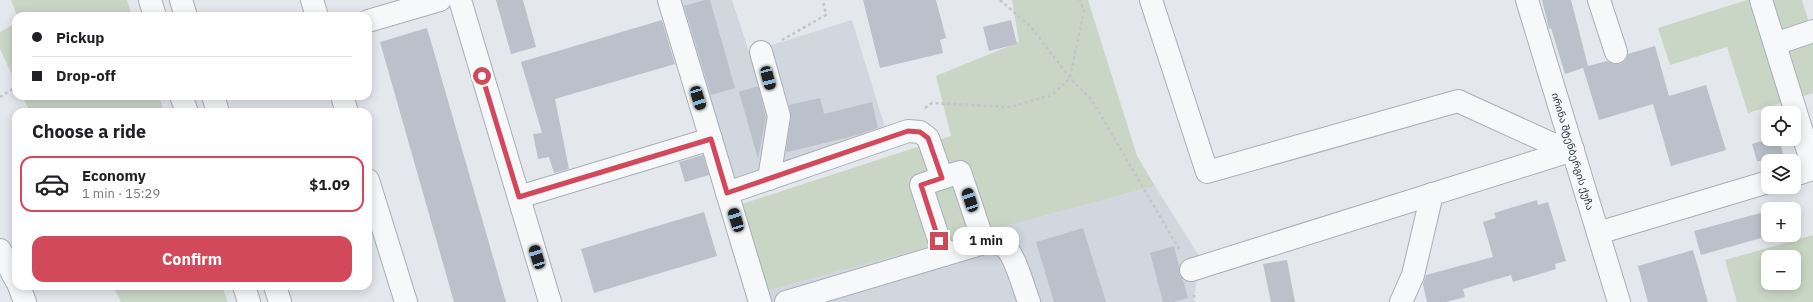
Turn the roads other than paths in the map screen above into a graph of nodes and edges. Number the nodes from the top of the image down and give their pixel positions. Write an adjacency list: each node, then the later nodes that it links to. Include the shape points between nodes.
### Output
1 (150, 0): 11 (street)
2 (181, 0): 12 (street)
3 (312, 0): 13 (street)
4 (440, 0): 14 (street)
5 (460, 0): 29 (street)
6 (669, 0): 19 (street)
7 (1151, 0): 20 (street, via 1207,172 1458,101 1550,143)
8 (1527, 0): 20 (street, ირინა შტენბერგის ქუჩა)
9 (1599, 0): 18 (street)
10 (1761, 0): 16 (street)
11 (154, 12)
12 (185, 12)
13 (316, 12)
14 (372, 20)
15 (1813, 31): 16 (street)
16 (1775, 44): 21 (street)
17 (761, 52): 24 (street, via 779,116)
18 (1616, 52)
19 (711, 139): 27 (street); 29 (street)
20 (1573, 150): 28 (street); 30 (street, ირინა შტენბერგის ქუჩა)
21 (1813, 168): 22 (street)
22 (1801, 172)
23 (942, 178): 24 (street, via 928,138 920,132 908,131); 31 (street, via 960,172); 33 (street, via 921,185)
24 (769, 179): 27 (street)
25 (1761, 184): 30 (street)
26 (372, 193): 42 (street)
27 (727, 193): 44 (street)
28 (1432, 194): 34 (street); 47 (street, via 1413,276)
29 (519, 197): 43 (street)
30 (1598, 233): 48 (street, ირინა შტენბერგის ქუჩა)
31 (984, 243): 33 (street); 46 (street, via 995,242 1005,246 1012,256)
32 (0, 250): 35 (street)
33 (944, 255): 45 (street)
34 (1191, 270)
35 (12, 272)
36 (20, 290): 39 (street)
37 (245, 290): 40 (street)
38 (276, 290): 41 (street)
39 (25, 302)
40 (249, 302)
41 (280, 302)
42 (406, 302)
43 (550, 302)
44 (760, 302)
45 (786, 302)
46 (1029, 302)
47 (1401, 302)
48 (1619, 302)

